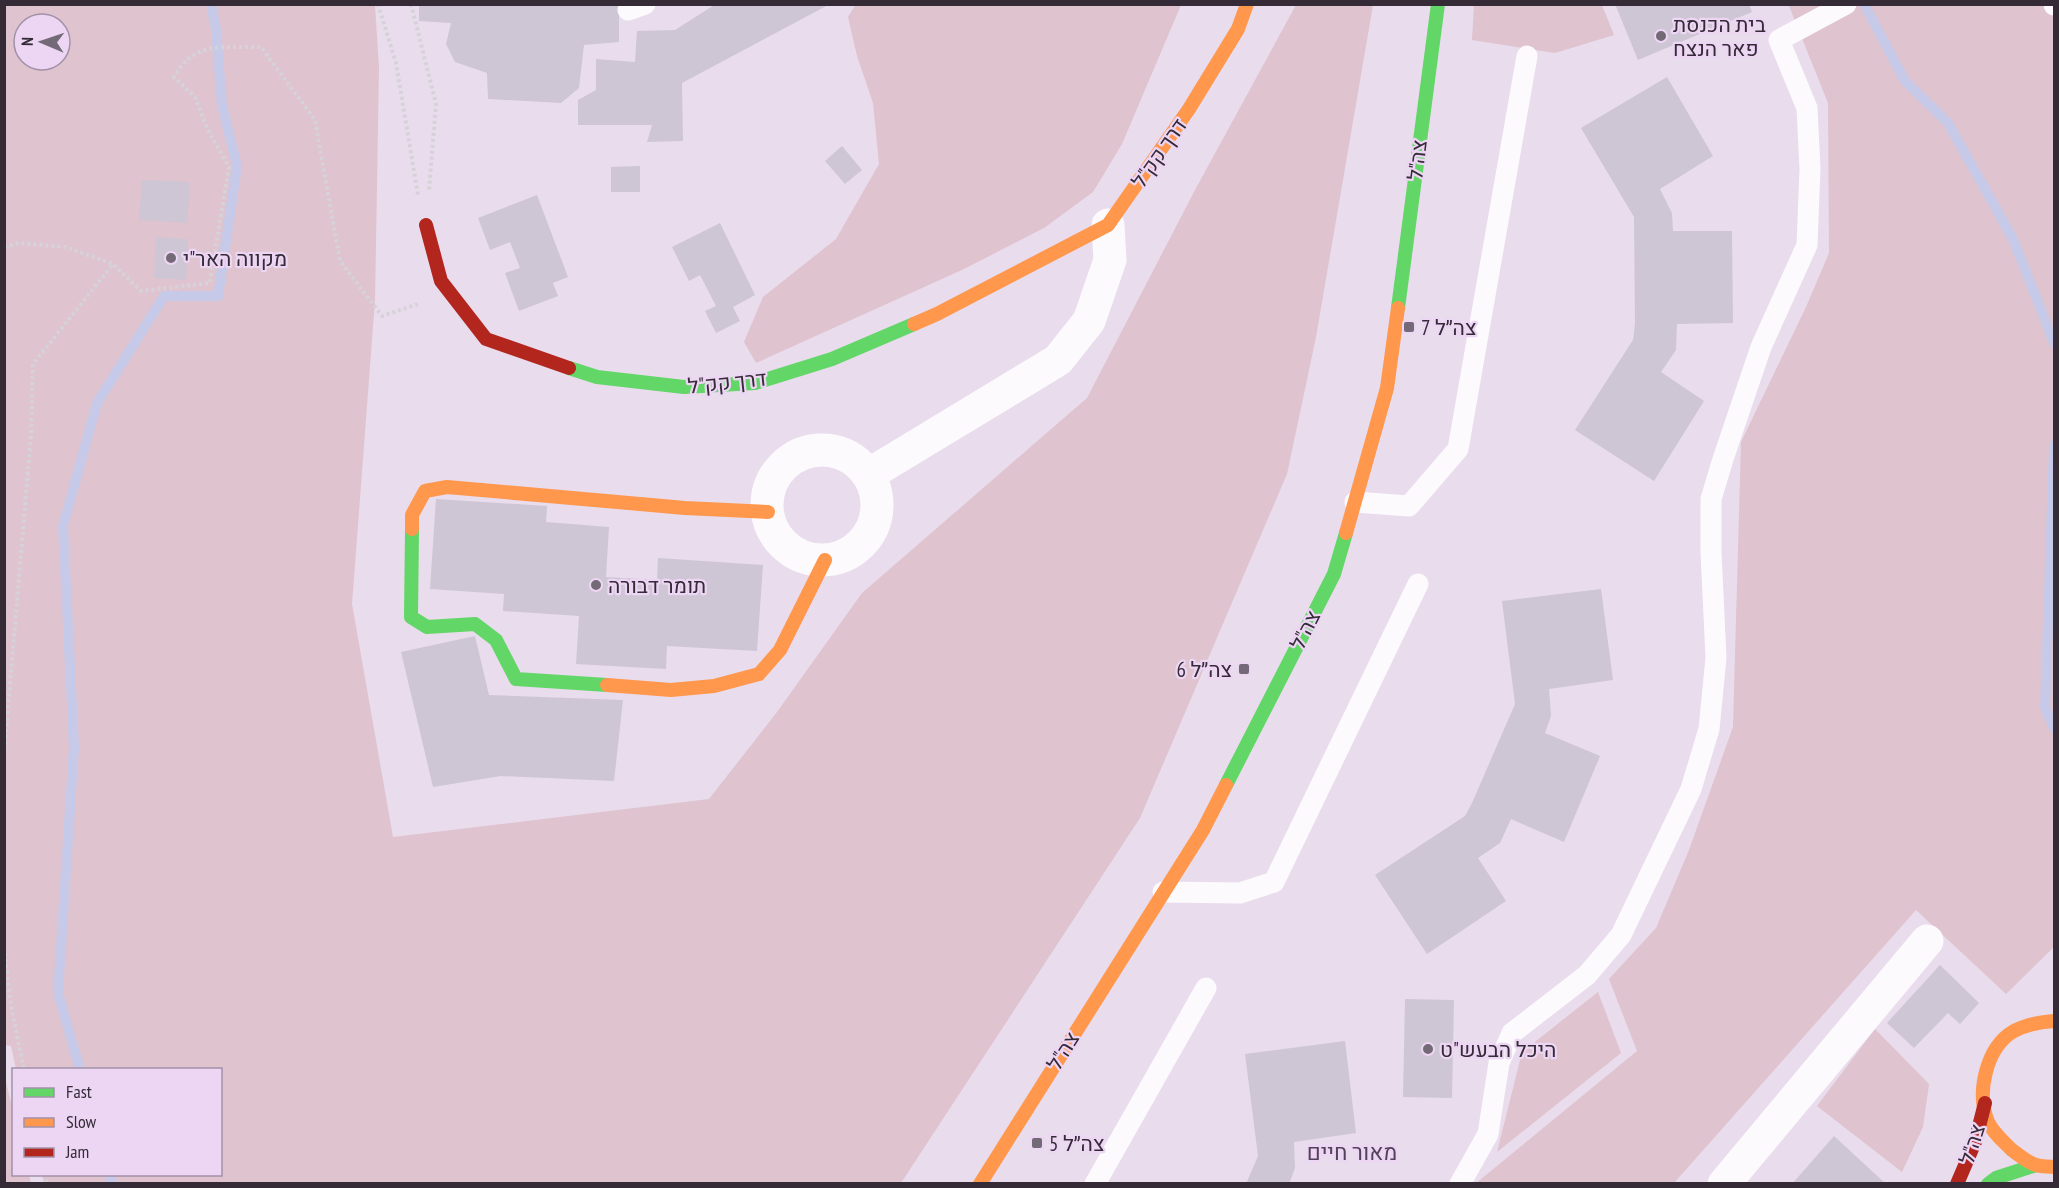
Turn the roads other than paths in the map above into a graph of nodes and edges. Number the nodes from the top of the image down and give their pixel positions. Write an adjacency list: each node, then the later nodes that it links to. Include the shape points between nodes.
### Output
1 (1247, 4): 6 (street, דרך קק"ל, via 1238,29 1189,109)
2 (1438, 4): 8 (street, צה"ל, via 1387,388)
3 (1846, 4): 23 (lane, via 1779,40 1807,108 1807,244 1761,347 1711,499 1716,658 1709,729 1691,789 1621,935 1587,975 1512,1033 1499,1063 1488,1134)
4 (1527, 56): 8 (lane, via 1458,449 1409,506)
5 (426, 225): 6 (street, דרך קק"ל, via 441,281 486,339 597,378 684,387 755,383 832,359 937,314)
6 (1108, 225): 7 (street, via 1110,260 1089,321 1058,360)
7 (868, 475): 9 (street, via 856,461 839,452 802,454 786,463 774,478); 10 (street, via 877,511 872,529 861,544 845,555)
8 (1355, 502): 12 (street, צה"ל, via 1334,574 1203,830)
9 (768, 512): 10 (street, via 772,528 794,552); 10 (street, via 447,487 425,491 412,515 411,617 427,627 475,624 495,640 516,679 671,690 714,686 759,674 780,650)
10 (825, 560)
11 (1418, 584): 12 (lane, via 1274,882 1240,893)
12 (1163, 892): 21 (street, צה"ל)
13 (1927, 941): 24 (street)
14 (1206, 988): 22 (lane)
15 (2055, 1013): 16 (street)
16 (2039, 1021): 17 (street); 18 (street, via 2005,1037 1990,1056 1984,1077)
17 (2055, 1021)
18 (1985, 1103): 19 (street, via 1988,1123 2002,1141); 25 (street, צה"ל, via 1975,1142)
19 (2036, 1165): 20 (street); 26 (street, צה"ל)
20 (2055, 1167)
21 (980, 1184)
22 (1095, 1184)
23 (1460, 1184)
24 (1724, 1184)
25 (1957, 1184)
26 (1989, 1184)

